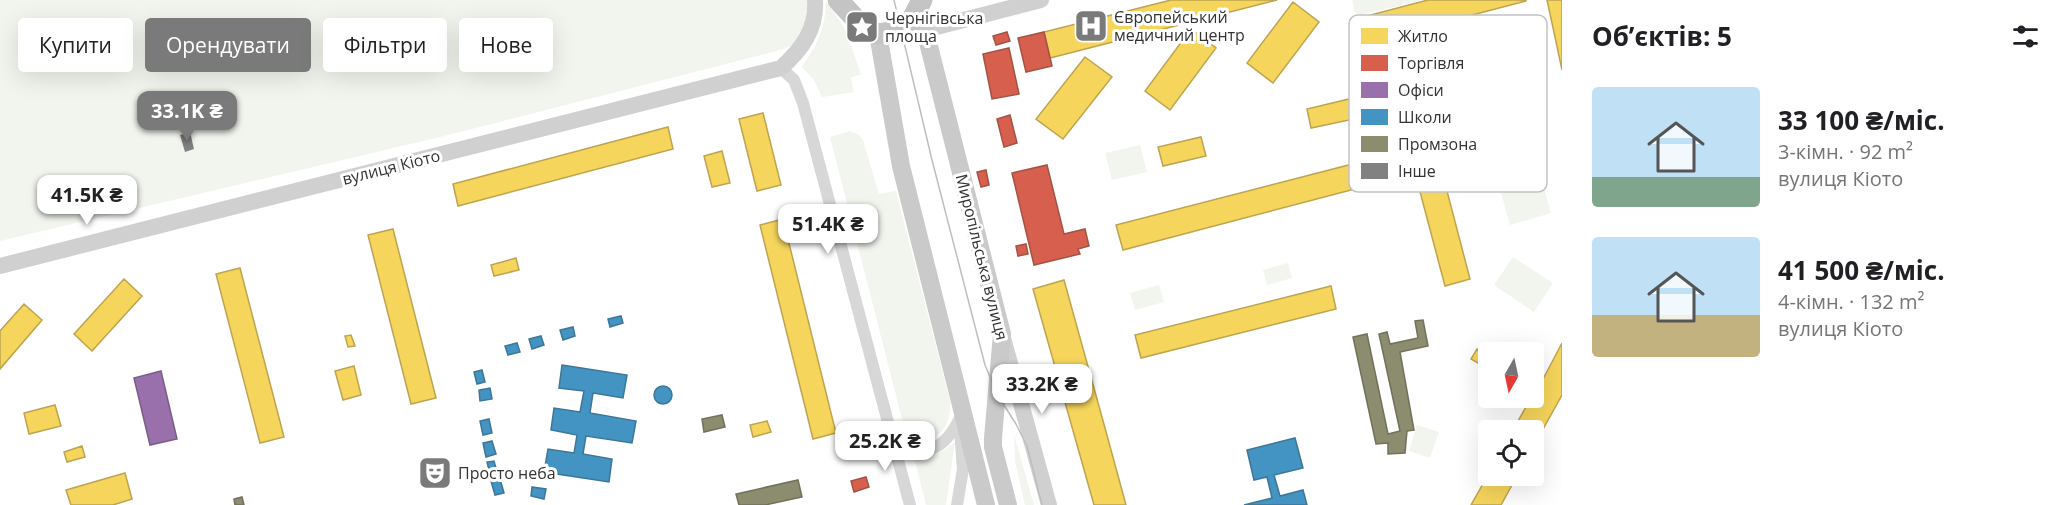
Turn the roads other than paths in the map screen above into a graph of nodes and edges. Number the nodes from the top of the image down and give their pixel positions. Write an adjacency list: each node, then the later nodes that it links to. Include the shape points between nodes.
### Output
1 (815, 0): 7 (street, via 808,38)
2 (838, 0): 6 (highway, via 864,28)
3 (1041, 0): 5 (street)
4 (921, 4): 5 (main road, Миропільська вулиця); 6 (highway, via 909,26)
5 (925, 30): 9 (main road, Миропільська вулиця)
6 (878, 34): 10 (main road, via 901,166)
7 (781, 68): 8 (street, вулиця Кіото); 11 (street, via 794,80 803,103)
8 (0, 267)
9 (1002, 334): 12 (main road); 17 (street, Миропільська вулиця)
10 (960, 425): 11 (street, via 931,449 917,450); 12 (main road, via 979,426); 14 (street, via 963,469); 15 (main road)
11 (889, 432): 13 (street)
12 (993, 438): 16 (main road)
13 (909, 505)
14 (957, 505)
15 (986, 505)
16 (1008, 505)
17 (1049, 505)

